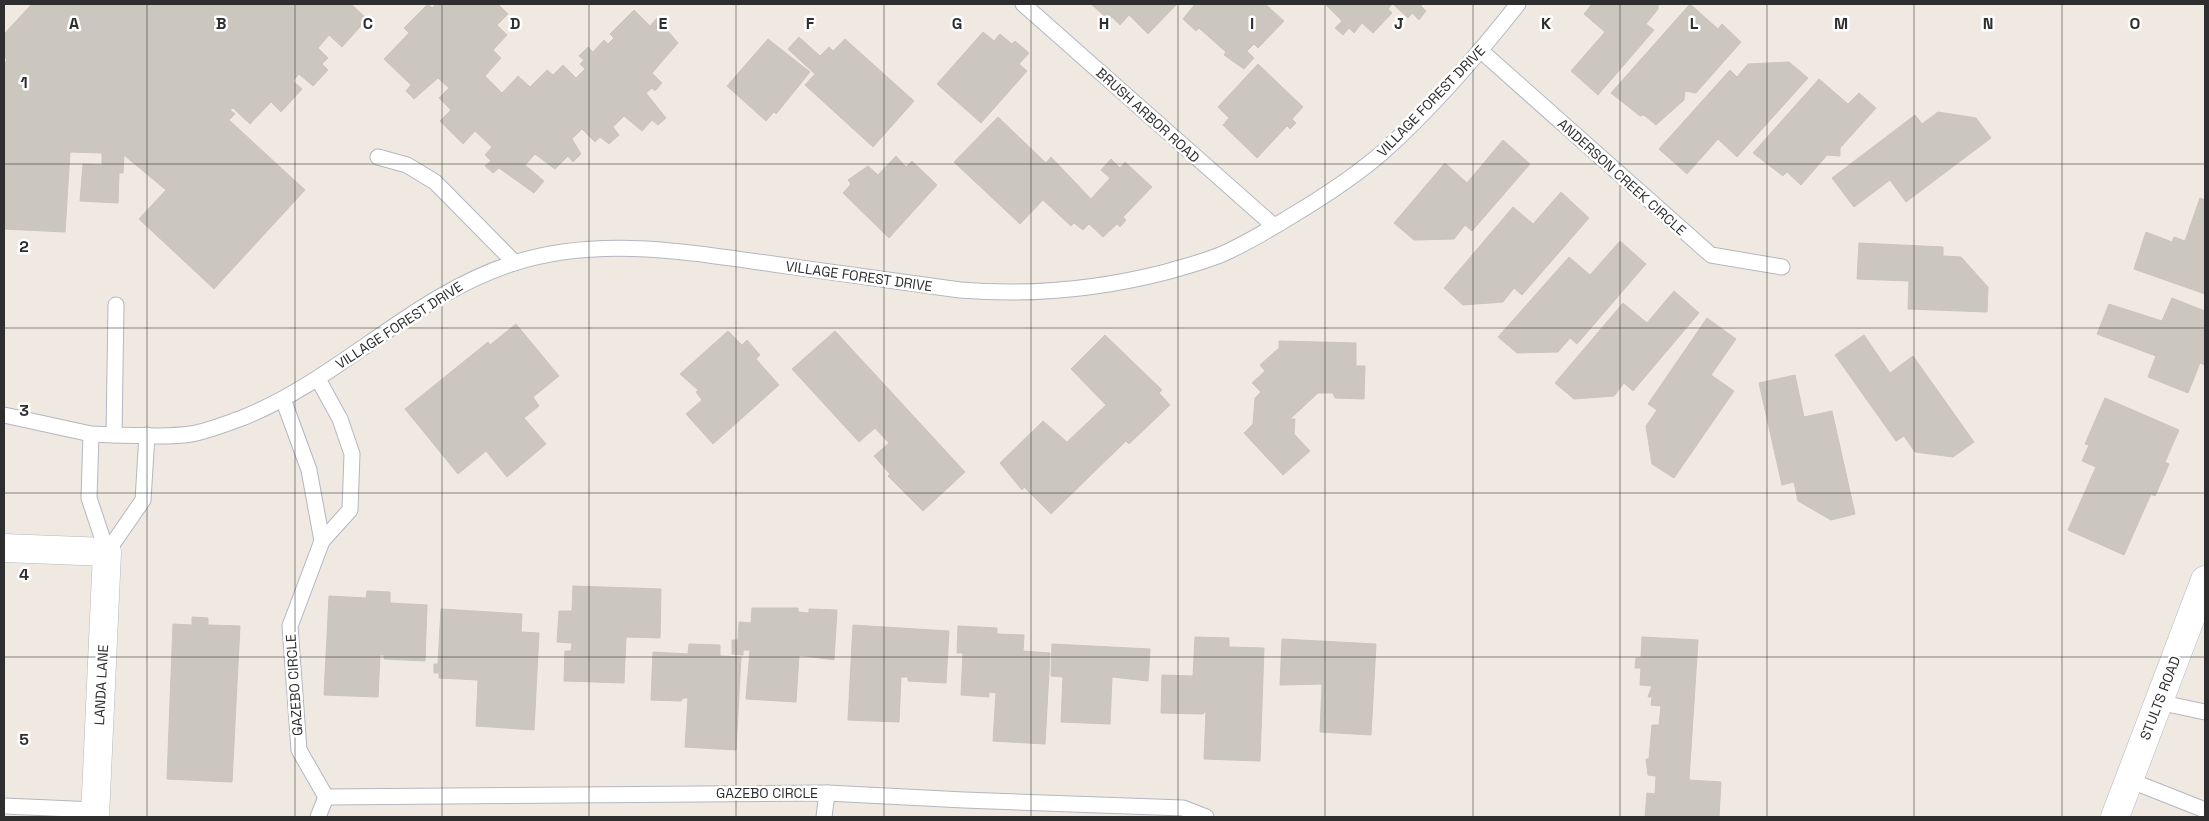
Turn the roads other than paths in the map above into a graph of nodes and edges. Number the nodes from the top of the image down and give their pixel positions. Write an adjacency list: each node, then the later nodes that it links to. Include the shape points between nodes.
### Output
1 (1023, 4): 5 (lane, BRUSH ARBOR ROAD)
2 (1518, 4): 3 (lane, VILLAGE FOREST DRIVE)
3 (1480, 50): 5 (lane, VILLAGE FOREST DRIVE, via 1383,152 1324,197); 7 (lane, ANDERSON CREEK CIRCLE, via 1711,256)
4 (378, 157): 6 (lane, via 407,165 436,182)
5 (1274, 226): 6 (lane, VILLAGE FOREST DRIVE, via 1226,252 1188,266 1143,278 1046,293 960,290 643,249 571,250)
6 (515, 263): 9 (lane, VILLAGE FOREST DRIVE, via 469,279 440,296)
7 (1782, 266)
8 (116, 305): 13 (lane)
9 (318, 379): 10 (lane, VILLAGE FOREST DRIVE); 15 (lane, GAZEBO CIRCLE, via 340,419 352,454 350,510)
10 (283, 399): 14 (lane, VILLAGE FOREST DRIVE, via 216,428 185,434); 15 (lane, via 309,470)
11 (4, 415): 12 (lane, VILLAGE FOREST DRIVE)
12 (91, 434): 13 (lane, VILLAGE FOREST DRIVE); 17 (lane, via 89,498)
13 (114, 435): 14 (lane, VILLAGE FOREST DRIVE)
14 (147, 435): 17 (lane, via 144,500)
15 (322, 541): 23 (lane, GAZEBO CIRCLE, via 290,626 299,750)
16 (4, 548): 17 (street)
17 (107, 552): 26 (street, LANDA LANE)
18 (2205, 580): 19 (street, STULTS ROAD)
19 (2158, 702): 20 (lane); 21 (street, STULTS ROAD)
20 (2205, 712)
21 (2129, 780): 25 (lane); 30 (street, STULTS ROAD)
22 (827, 792): 23 (lane, GAZEBO CIRCLE); 28 (lane); 29 (lane, GAZEBO CIRCLE, via 1183,808)
23 (326, 797): 27 (lane)
24 (4, 806): 26 (lane)
25 (2205, 810)
26 (96, 814)
27 (318, 817)
28 (824, 817)
29 (1206, 817)
30 (2115, 817)

